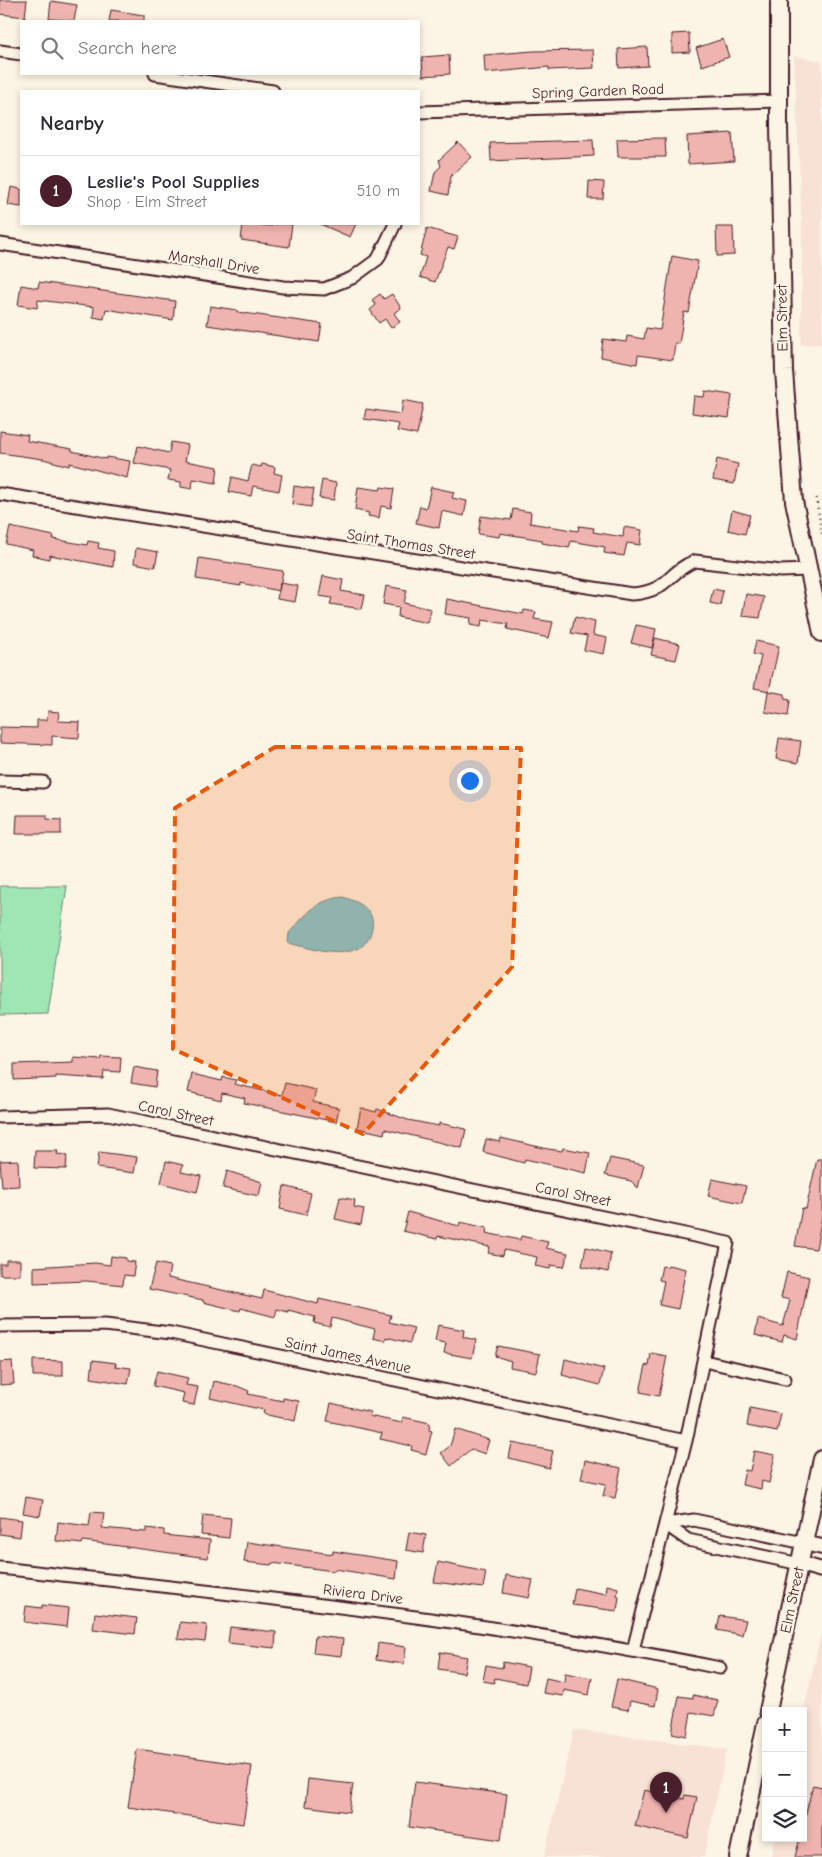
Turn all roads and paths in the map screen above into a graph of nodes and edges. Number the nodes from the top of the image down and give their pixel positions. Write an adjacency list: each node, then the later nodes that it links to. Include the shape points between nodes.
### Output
1 (779, 0): 6 (main road, Elm Street)
2 (0, 51): 3 (street)
3 (20, 54)
4 (162, 75): 5 (street)
5 (266, 90)
6 (778, 101): 7 (street, Spring Garden Road); 13 (main road, Elm Street, via 784,370 794,501)
7 (420, 112)
8 (395, 225): 9 (street, Marshall Drive, via 378,259 352,278 324,289 283,288)
9 (0, 244)
10 (0, 494): 13 (street, Saint Thomas Street, via 632,594 648,593 666,584 684,565 695,561 781,571)
11 (816, 498): 12 (path)
12 (822, 534)
13 (808, 570): 14 (main road, Elm Street)
14 (822, 633)
15 (0, 781): 16 (street)
16 (42, 782)
17 (0, 1117): 19 (street, Carol Street, via 108,1114 728,1242)
18 (0, 1326): 21 (street, Saint James Avenue, via 105,1326 171,1333)
19 (704, 1361): 20 (street); 21 (street, Carol Street)
20 (785, 1379)
21 (686, 1441): 23 (street, Carol Street)
22 (822, 1459): 24 (main road, Elm Street)
23 (665, 1524): 24 (street, via 694,1520); 26 (street, via 688,1540); 29 (street, Carol Street)
24 (804, 1543): 25 (street); 26 (main road, Elm Street)
25 (822, 1547)
26 (800, 1564): 28 (street); 31 (main road, Elm Street)
27 (0, 1568): 29 (street, Riviera Drive, via 454,1620)
28 (822, 1570)
29 (633, 1650): 30 (street, Riviera Drive)
30 (720, 1668)
31 (769, 1707)
32 (762, 1742): 33 (main road)
33 (738, 1857)

